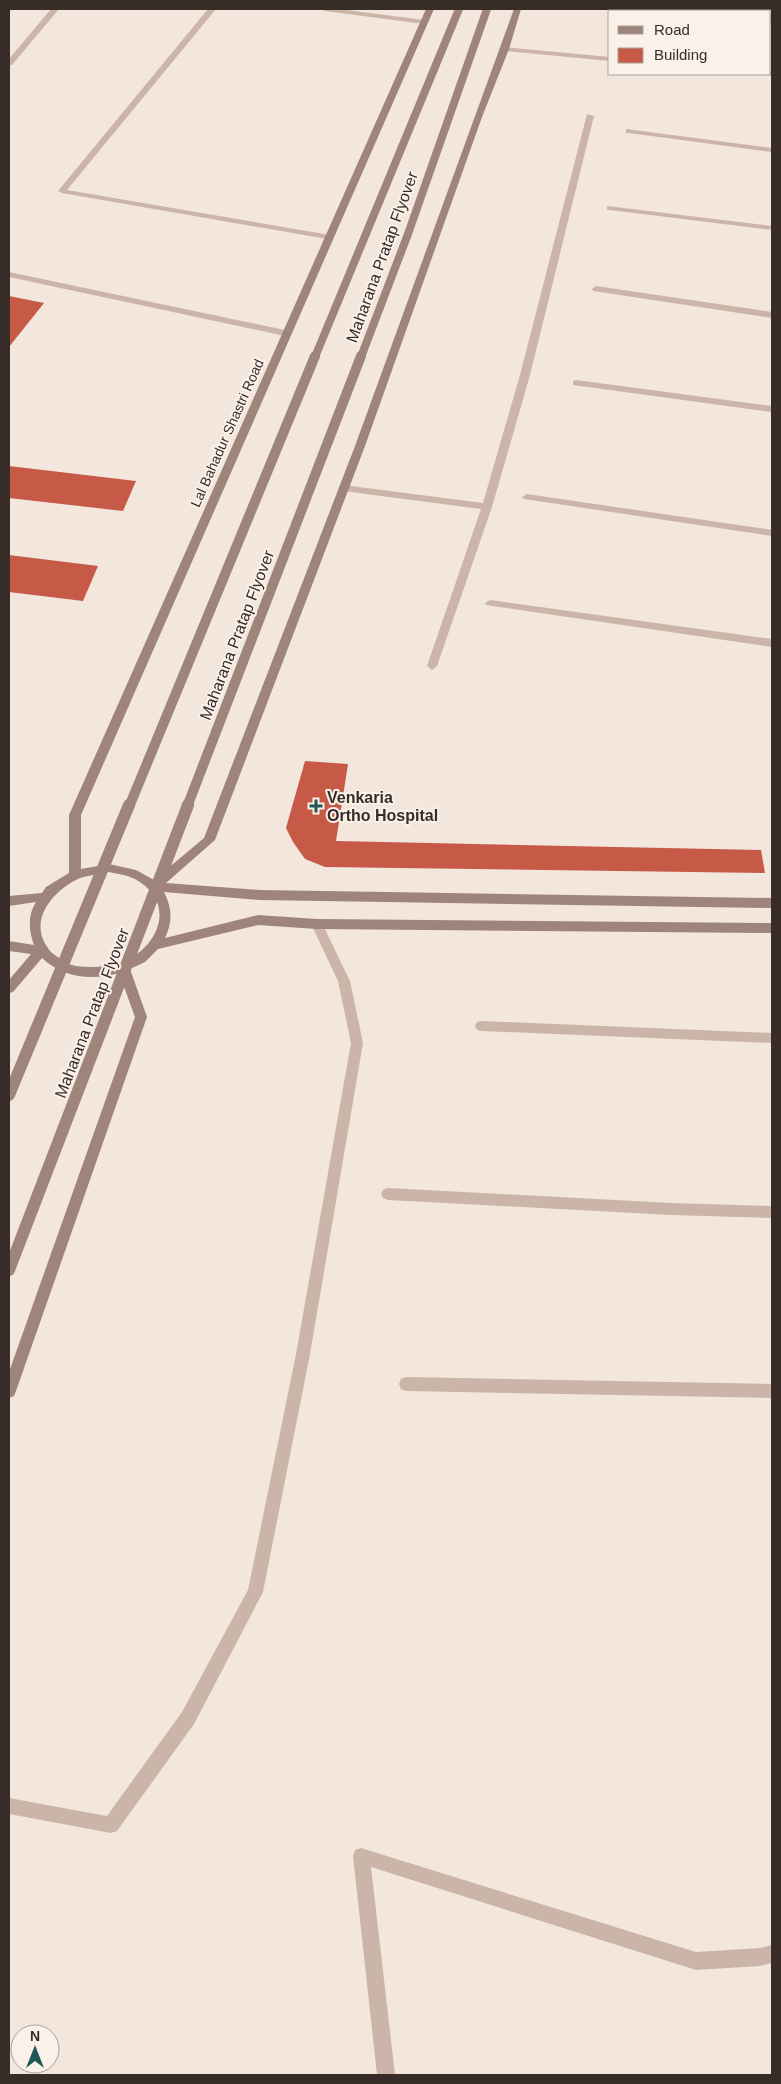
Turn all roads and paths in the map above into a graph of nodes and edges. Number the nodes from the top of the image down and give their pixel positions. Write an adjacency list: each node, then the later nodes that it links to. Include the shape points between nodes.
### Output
1 (55, 9): 11 (street)
2 (212, 9): 17 (street, via 62,191)
3 (325, 9): 8 (street)
4 (430, 9): 8 (main road, Lal Bahadur Shastri Road)
5 (459, 9): 45 (main road, Maharana Pratap Flyover, bridge)
6 (487, 9): 48 (main road, Maharana Pratap Flyover, bridge, via 408,234)
7 (518, 9): 9 (main road)
8 (424, 22): 17 (main road, Lal Bahadur Shastri Road)
9 (505, 49): 10 (street); 24 (main road)
10 (608, 59)
11 (9, 63)
12 (590, 116): 26 (street, via 525,375)
13 (630, 131): 14 (street)
14 (772, 150)
15 (610, 208): 16 (street)
16 (772, 228)
17 (330, 238): 21 (main road, Lal Bahadur Shastri Road)
18 (9, 274): 21 (street)
19 (596, 290): 20 (street)
20 (772, 315)
21 (286, 333): 31 (main road, Lal Bahadur Shastri Road, via 75,815)
22 (576, 383): 23 (street)
23 (772, 409)
24 (343, 488): 26 (street); 32 (main road, via 209,840)
25 (527, 497): 27 (street)
26 (487, 508): 30 (street)
27 (772, 533)
28 (490, 603): 29 (street)
29 (772, 643)
30 (432, 666)
31 (75, 874): 32 (main road, via 109,868 139,876); 33 (main road)
32 (154, 887): 35 (main road, via 260,895); 38 (main road, via 163,900 166,915)
33 (42, 897): 34 (main road); 40 (main road, via 34,910 32,925 33,938)
34 (9, 901)
35 (772, 902)
36 (317, 924): 37 (main road); 38 (main road, via 258,920); 52 (street, via 344,981 357,1043 303,1354 255,1592 188,1718 111,1826)
37 (772, 928)
38 (156, 945): 41 (main road)
39 (9, 946): 40 (main road)
40 (40, 952): 41 (main road, via 56,965 76,972 100,973); 42 (main road)
41 (124, 968): 50 (main road, via 141,1017)
42 (9, 988)
43 (481, 1026): 44 (street)
44 (772, 1038)
45 (9, 1095)
46 (388, 1194): 47 (street)
47 (772, 1212)
48 (9, 1270)
49 (406, 1384): 51 (street)
50 (9, 1391)
51 (772, 1391)
52 (9, 1806)
53 (772, 1954): 54 (street, via 696,1961 360,1856)
54 (386, 2075)

